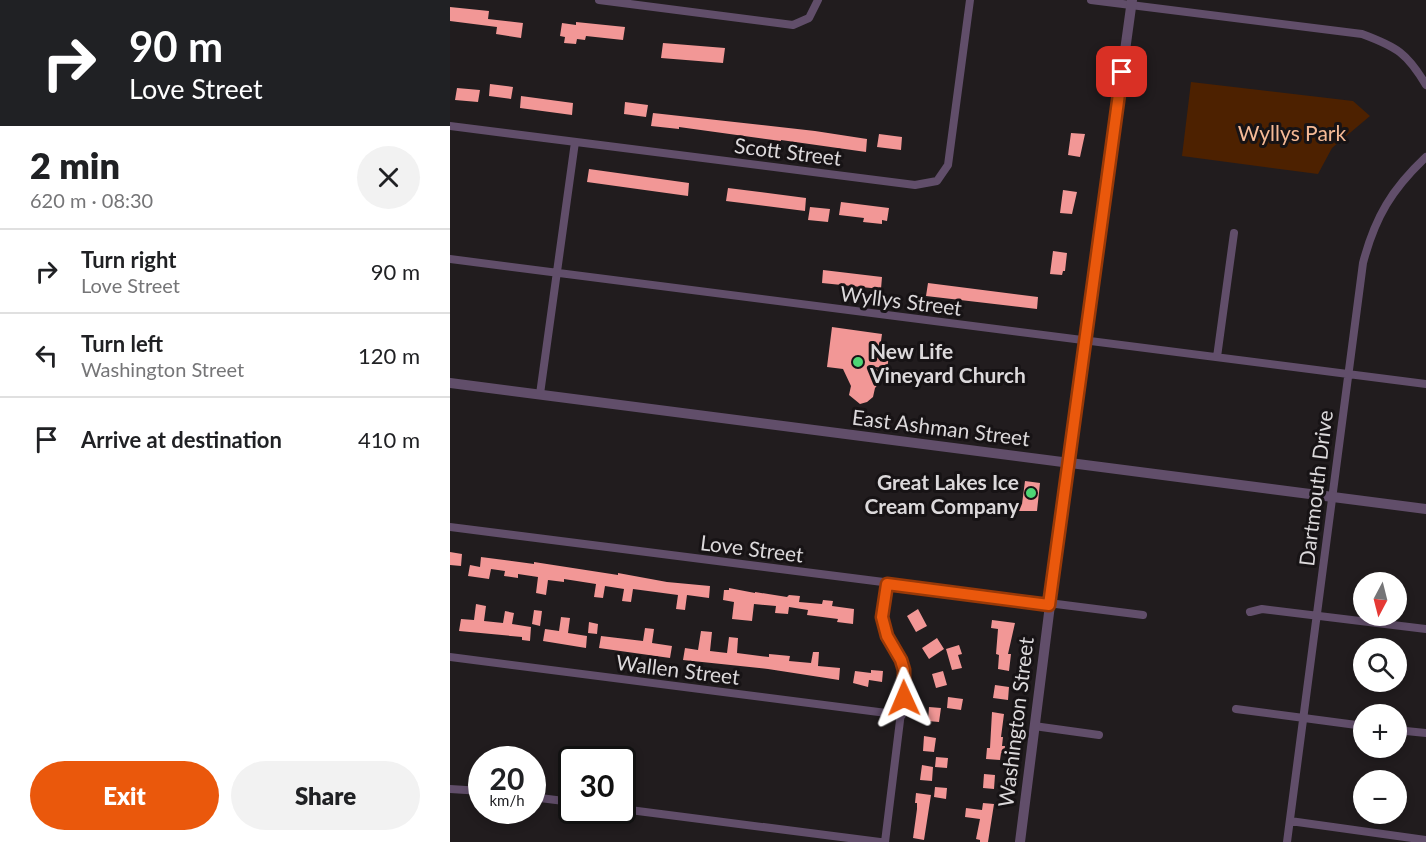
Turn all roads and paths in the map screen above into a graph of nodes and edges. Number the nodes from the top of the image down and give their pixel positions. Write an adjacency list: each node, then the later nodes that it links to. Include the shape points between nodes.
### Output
1 (600, 0): 2 (street, via 793,25 809,18)
2 (818, 0)
3 (970, 0): 8 (street, Scott Street, via 948,165 937,181 915,185)
4 (1091, 0): 5 (street)
5 (1131, 2): 6 (street, via 1362,34 1392,45 1414,64); 13 (street, Washington Street)
6 (1426, 85)
7 (450, 126): 8 (street, Scott Street)
8 (575, 142): 12 (street)
9 (1426, 157): 15 (street, Dartmouth Drive, via 1389,197 1369,238)
10 (1234, 232): 14 (street)
11 (450, 259): 12 (street, Wyllys Street)
12 (558, 273): 13 (street, Wyllys Street); 18 (street)
13 (1085, 341): 14 (street, Wyllys Street); 19 (street, Washington Street)
14 (1217, 357): 15 (street, Wyllys Street)
15 (1347, 374): 17 (street, Wyllys Street); 20 (street, Dartmouth Drive)
16 (450, 383): 18 (street, East Ashman Street)
17 (1426, 384)
18 (540, 394): 19 (street, East Ashman Street)
19 (1068, 463): 20 (street, East Ashman Street); 24 (street, Washington Street)
20 (1332, 497): 21 (street, East Ashman Street); 27 (street, Dartmouth Drive)
21 (1426, 509)
22 (450, 527): 23 (street, Love Street)
23 (887, 584): 24 (street, Love Street); 31 (street, via 882,617 904,670)
24 (1049, 605): 26 (street, Love Street); 34 (street, Washington Street)
25 (1250, 612): 27 (street, via 1262,609)
26 (1143, 615)
27 (1317, 615): 28 (street); 32 (street, Dartmouth Drive)
28 (1426, 629)
29 (450, 657): 31 (street, Wallen Street)
30 (1236, 709): 32 (street)
31 (902, 716): 44 (street)
32 (1303, 718): 33 (street); 41 (street, Dartmouth Drive)
33 (1353, 725)
34 (1034, 726): 37 (street); 45 (street, Washington Street)
35 (1407, 731): 36 (street)
36 (1426, 733)
37 (1098, 735)
38 (450, 789): 39 (street)
39 (468, 790)
40 (636, 811): 43 (street)
41 (1290, 821): 42 (street); 46 (street, Dartmouth Drive)
42 (1426, 840)
43 (880, 842)
44 (885, 842)
45 (1020, 842)
46 (1287, 842)

